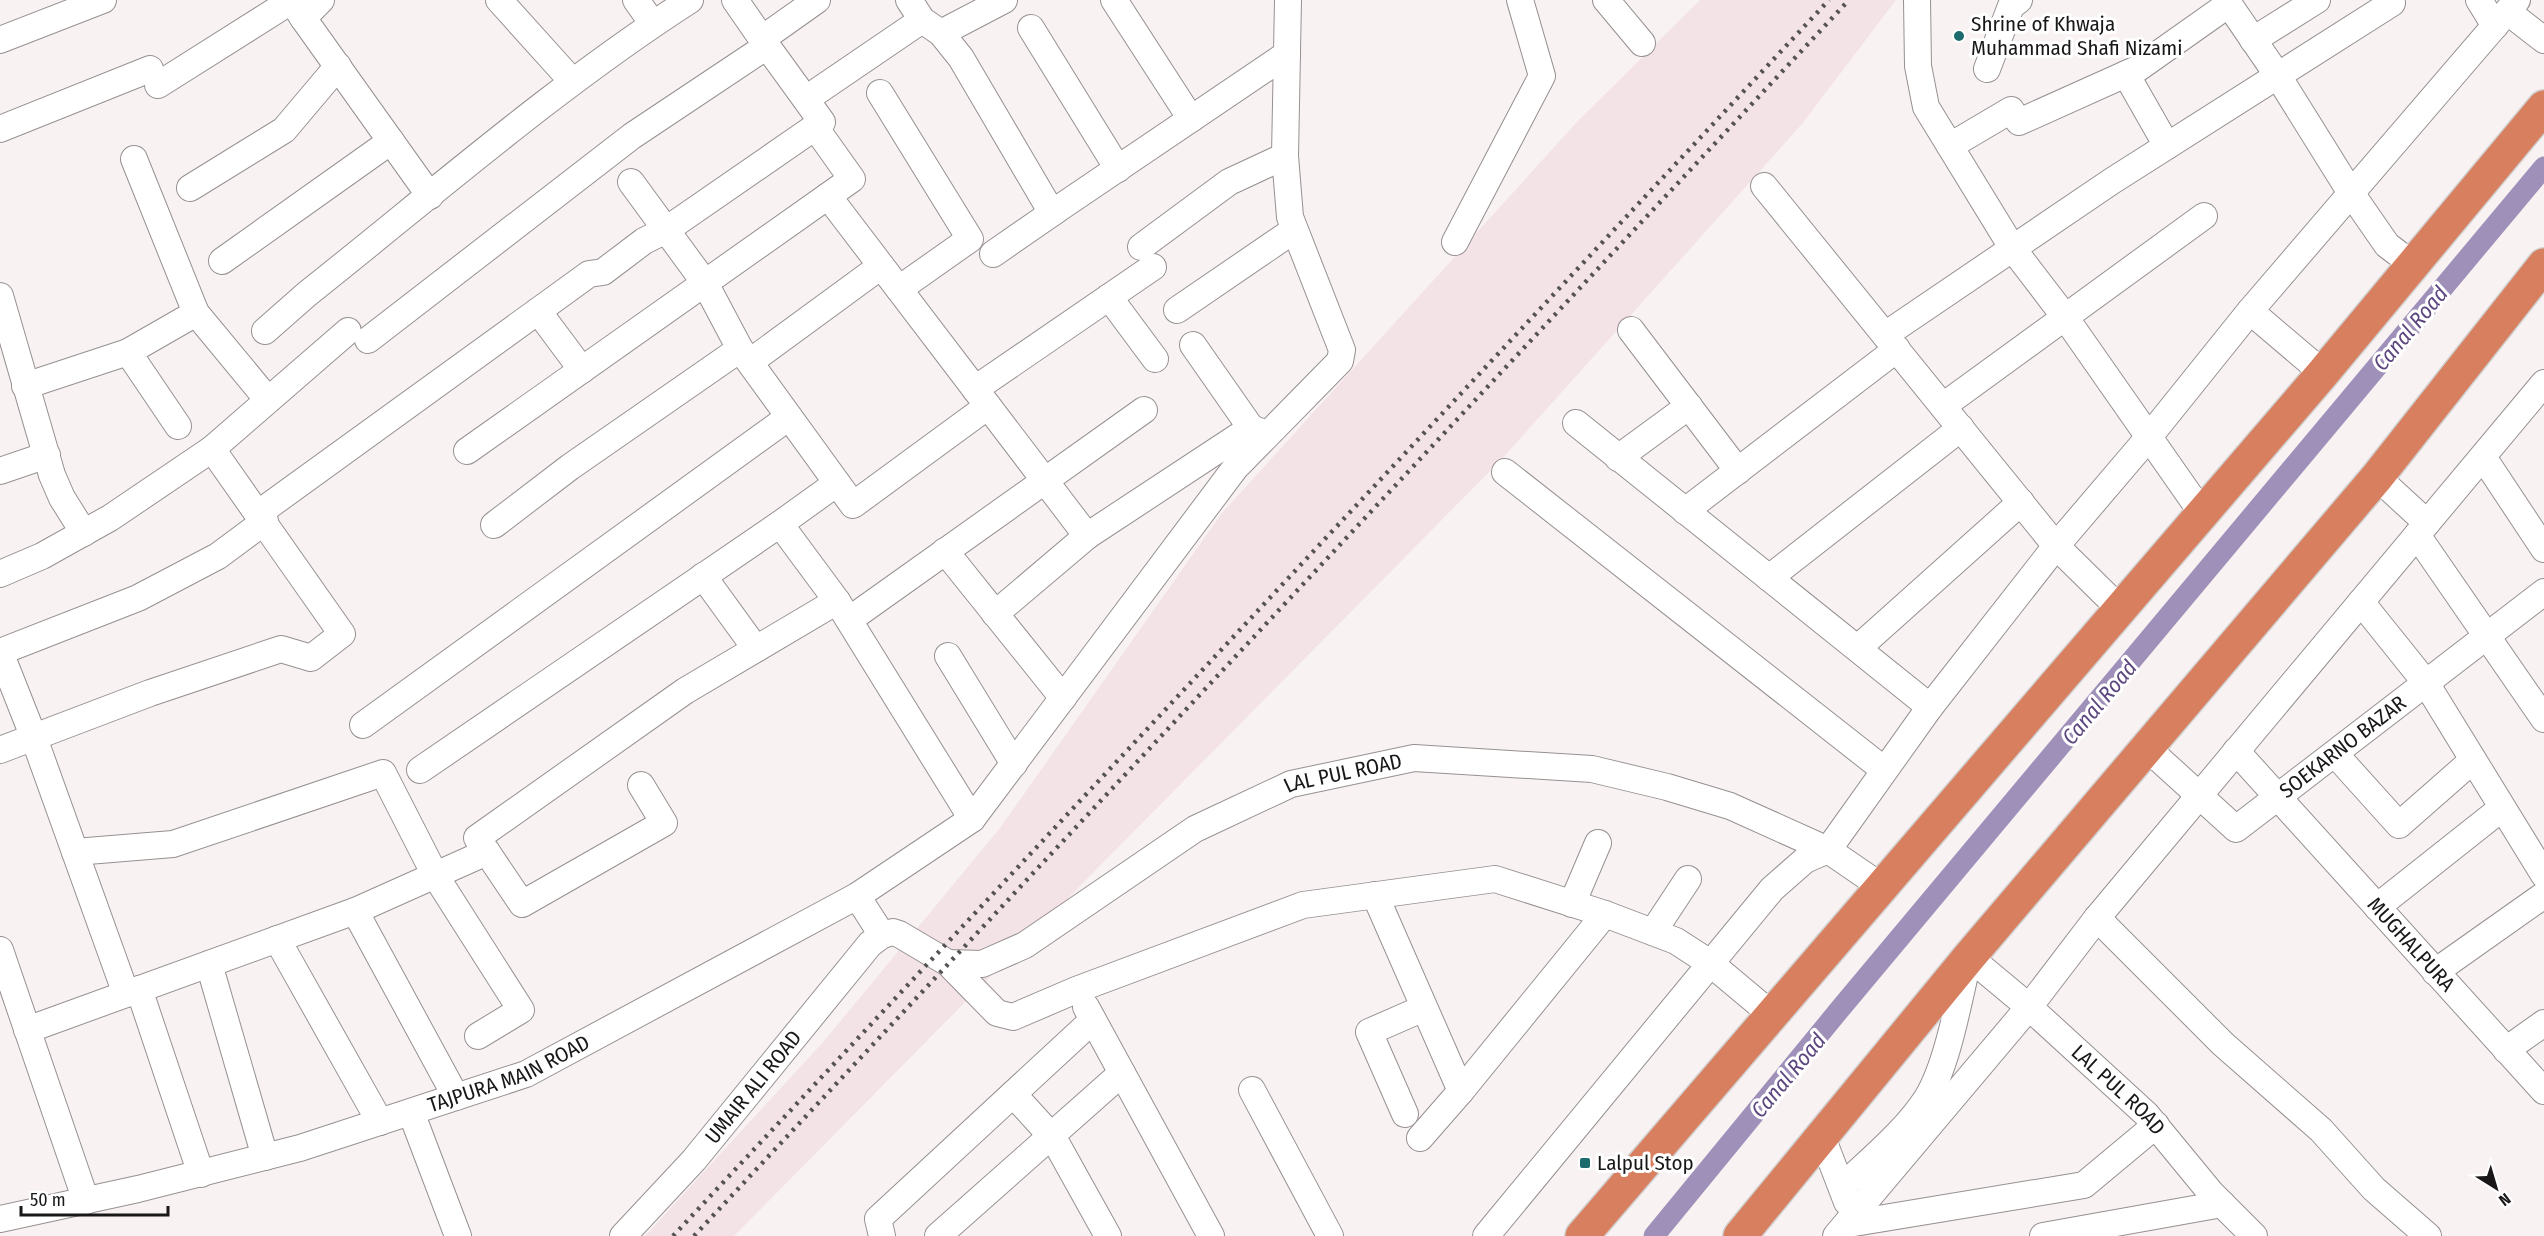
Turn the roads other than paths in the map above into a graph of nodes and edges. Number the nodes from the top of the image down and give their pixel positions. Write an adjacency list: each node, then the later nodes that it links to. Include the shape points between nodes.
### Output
1 (103, 0): 23 (street)
2 (499, 0): 33 (street)
3 (636, 0): 21 (street)
4 (690, 0): 21 (street)
5 (735, 0): 26 (street)
6 (817, 0): 26 (street)
7 (1004, 0): 20 (street)
8 (1114, 0): 37 (street)
9 (1288, 0): 28 (street)
10 (1520, 0): 56 (street, via 1542,76)
11 (1606, 0): 27 (street)
12 (1917, 0): 41 (street, via 1918,66 1926,107)
13 (2019, 0): 30 (street, via 2011,6)
14 (2318, 0): 24 (street)
15 (2479, 0): 19 (street)
16 (2227, 2): 24 (street); 31 (street)
17 (2392, 3): 32 (street)
18 (302, 5): 29 (street); 39 (street, via 154,77)
19 (2507, 13): 25 (street); 49 (street)
20 (924, 18): 35 (street); 52 (street, via 961,58 1052,213)
21 (652, 24): 33 (street)
22 (1031, 28): 45 (street)
23 (0, 40)
24 (2253, 40): 32 (street)
25 (2544, 40)
26 (765, 43): 35 (street); 84 (street)
27 (1642, 43)
28 (1287, 54): 37 (street); 43 (street)
29 (338, 66): 40 (street); 48 (street, via 284,130)
30 (1987, 69)
31 (2126, 74): 41 (street, via 2019,122 2011,110); 42 (street)
32 (2278, 76): 42 (street); 49 (street)
33 (572, 81): 50 (street)
34 (880, 93): 64 (street, via 970,239)
35 (806, 99): 38 (street, via 822,122)
36 (2544, 107): 60 (highway)
37 (1191, 119): 45 (street)
38 (815, 127): 51 (street, via 852,179); 54 (street)
39 (0, 129)
40 (391, 141): 50 (street); 59 (street)
41 (1950, 146): 57 (street)
42 (2167, 146): 57 (street)
43 (1285, 156): 55 (street); 66 (street, via 1229,182)
44 (134, 159): 70 (street)
45 (1118, 169): 52 (street)
46 (631, 182): 54 (street)
47 (1764, 186): 74 (street)
48 (190, 188)
49 (2350, 194): 60 (street, via 2387,245); 69 (street)
50 (430, 196): 73 (street)
51 (828, 196): 62 (street); 63 (street)
52 (1055, 211): 58 (street)
53 (2204, 216): 71 (street)
54 (666, 230): 63 (street); 68 (street, via 644,241 603,272 589,274)
55 (1294, 230): 67 (street); 92 (street, via 1342,350 1333,369)
56 (1455, 242)
57 (2013, 249): 71 (street); 74 (street)
58 (993, 254)
59 (222, 261)
60 (2412, 264): 81 (highway)
61 (2544, 265): 102 (highway)
62 (881, 266): 64 (street); 77 (street)
63 (705, 282): 77 (street); 79 (street)
64 (899, 289): 83 (street)
65 (0, 296): 80 (street)
66 (1109, 297): 78 (street); 83 (street)
67 (1177, 310)
68 (538, 311): 79 (street); 108 (street)
69 (2250, 311): 81 (street); 93 (street)
70 (196, 313): 76 (street); 84 (street)
71 (2065, 317): 86 (street); 93 (street)
72 (1631, 330): 85 (street)
73 (266, 331)
74 (1891, 342): 86 (street); 100 (street)
75 (1193, 345): 92 (street)
76 (128, 352): 80 (street); 90 (street)
77 (745, 356): 88 (street); 110 (street, via 570,467)
78 (1155, 359)
79 (582, 370): 95 (street)
80 (15, 373): 96 (street)
81 (2323, 373): 107 (highway)
82 (2544, 383): 97 (street)
83 (982, 397): 103 (street); 104 (street, via 853,505)
84 (268, 400): 94 (street)
85 (1689, 406): 98 (street); 100 (street)
86 (1942, 406): 91 (street)
87 (1144, 411): 103 (street)
88 (789, 417): 104 (street); 134 (street)
89 (1576, 423): 98 (street)
90 (178, 426)
91 (1960, 428): 105 (street); 119 (street)
92 (1259, 431): 113 (street); 131 (street, TAJPURA MAIN ROAD)
93 (2148, 438): 107 (street); 114 (street)
94 (212, 449): 108 (street); 112 (street)
95 (467, 451)
96 (46, 455): 99 (street); 112 (street, via 62,498)
97 (2483, 457): 111 (street); 115 (street)
98 (1618, 458): 106 (street)
99 (0, 471)
100 (1738, 471): 106 (street)
101 (1505, 472): 142 (street)
102 (2377, 477): 111 (street); 136 (highway)
103 (1045, 481): 113 (street); 116 (street)
104 (837, 483): 109 (street)
105 (2021, 502): 114 (street); 126 (street)
106 (1685, 511): 119 (street)
107 (2202, 513): 122 (highway)
108 (262, 517): 128 (street, via 218,556 138,598); 135 (street, via 342,634 311,658 281,649 150,693)
109 (780, 524): 118 (street); 123 (street)
110 (494, 525)
111 (2422, 529): 121 (street); 125 (street)
112 (84, 533): 117 (street)
113 (1087, 536): 124 (street)
114 (2056, 546): 122 (street); 132 (street)
115 (2544, 549)
116 (945, 552): 123 (street); 124 (street)
117 (0, 573)
118 (703, 576): 127 (street); 143 (street)
119 (1769, 578): 126 (street)
120 (2544, 592): 125 (street, SOEKARNO BAZAR)
121 (2361, 602): 130 (street); 138 (street)
122 (2120, 609): 156 (highway)
123 (843, 610): 127 (street); 148 (street)
124 (995, 614): 131 (street)
125 (2488, 635): 130 (street, SOEKARNO BAZAR); 133 (street)
126 (1858, 648): 132 (street)
127 (756, 649): 152 (street, via 685,691 477,838)
128 (0, 652): 135 (street)
129 (948, 656): 141 (street)
130 (2426, 683): 139 (street, SOEKARNO BAZAR); 140 (street)
131 (1063, 698): 141 (street, TAJPURA MAIN ROAD)
132 (1930, 707): 142 (street)
133 (2544, 719)
134 (363, 725)
135 (34, 738): 137 (street); 151 (street)
136 (2147, 748): 145 (street, SOEKARNO BAZAR); 169 (highway)
137 (0, 750)
138 (2236, 751): 145 (street); 146 (street, MUGHALPURA)
139 (2335, 754): 140 (street, via 2399,825); 146 (street, SOEKARNO BAZAR)
140 (2473, 760): 147 (street)
141 (1014, 764): 148 (street, TAJPURA MAIN ROAD)
142 (1884, 769): 150 (street)
143 (420, 770)
144 (641, 785): 152 (street, via 664,823 522,904)
145 (2200, 794): 146 (street, SOEKARNO BAZAR, via 2236,829); 164 (street)
146 (2279, 797): 161 (street, MUGHALPURA)
147 (2502, 808): 154 (street); 161 (street)
148 (972, 819): 159 (street, TAJPURA MAIN ROAD)
149 (1598, 843): 160 (street)
150 (1828, 849): 156 (street, LAL PUL ROAD); 170 (street, LAL PUL ROAD, via 1730,806 1592,768 1414,758 1291,784 1195,829 1024,945 982,964); 171 (street, via 1805,860 1772,889)
151 (75, 852): 153 (street, via 173,844 383,772); 175 (street)
152 (487, 852): 153 (street)
153 (435, 875): 162 (street); 182 (street, via 521,1010)
154 (2544, 875)
155 (1688, 879): 165 (street)
156 (1882, 887): 178 (highway)
157 (1375, 895): 160 (street, via 1495,879); 174 (street, via 1303,905); 177 (street)
158 (2544, 895): 173 (street)
159 (857, 896): 166 (street); 189 (street, TAJPURA MAIN ROAD, via 526,1074)
160 (1572, 904): 163 (street)
161 (2377, 907): 173 (street, MUGHALPURA)
162 (355, 911): 167 (street); 189 (street)
163 (1605, 914): 165 (street); 186 (street)
164 (2097, 918): 176 (street); 218 (street, via 2223,1044 2321,1130 2374,1188)
165 (1653, 932): 171 (street, via 1676,941)
166 (882, 935): 170 (street, LAL PUL ROAD, via 899,934); 208 (street, UMAIR ALI ROAD, via 870,944 694,1160)
167 (277, 939): 172 (street); 192 (street)
168 (0, 950): 181 (street)
169 (1969, 957): 176 (street, LAL PUL ROAD); 195 (highway); 199 (street, via 1937,1078 1927,1098 1907,1124)
170 (948, 963): 174 (street, via 997,1012 1013,1017)
171 (1710, 963): 178 (street); 213 (street)
172 (209, 964): 175 (street); 197 (street)
173 (2435, 972): 183 (street, MUGHALPURA)
174 (1076, 990): 179 (street)
175 (133, 991): 181 (street); 198 (street)
176 (2029, 1007): 193 (street, LAL PUL ROAD); 204 (street)
177 (1424, 1008): 186 (street); 191 (street, via 1369,1032)
178 (1771, 1014): 214 (highway)
179 (1093, 1020): 184 (street); 188 (street)
180 (2544, 1023): 183 (street)
181 (27, 1030): 201 (street)
182 (477, 1036)
183 (2506, 1050): 187 (street, MUGHALPURA)
184 (1122, 1073): 194 (street); 211 (street)
185 (1252, 1090): 212 (street)
186 (1461, 1091): 196 (street)
187 (2544, 1091)
188 (1014, 1094): 194 (street); 209 (street, via 878,1219)
189 (456, 1097): 190 (street, TAJPURA MAIN ROAD)
190 (411, 1112): 192 (street, TAJPURA MAIN ROAD); 207 (street)
191 (1405, 1114)
192 (380, 1122): 197 (street, TAJPURA MAIN ROAD)
193 (2156, 1125): 200 (street, via 2084,1185); 202 (street, LAL PUL ROAD)
194 (1052, 1136): 205 (street); 210 (street)
195 (1822, 1137): 199 (street); 215 (highway)
196 (1420, 1138)
197 (265, 1157): 198 (street, TAJPURA MAIN ROAD)
198 (201, 1174): 201 (street, TAJPURA MAIN ROAD)
199 (1842, 1187): 204 (street)
200 (2074, 1187): 204 (street); 206 (street)
201 (86, 1201): 203 (street, TAJPURA MAIN ROAD)
202 (2222, 1204): 206 (street); 217 (street, LAL PUL ROAD)
203 (0, 1220)
204 (1850, 1228)
205 (1101, 1233)
206 (2081, 1233): 216 (street)
207 (458, 1236)
208 (623, 1236)
209 (882, 1236)
210 (938, 1236)
211 (1210, 1236)
212 (1330, 1236)
213 (1486, 1236)
214 (1582, 1236)
215 (1740, 1236)
216 (2043, 1236)
217 (2254, 1236)
218 (2428, 1236)

